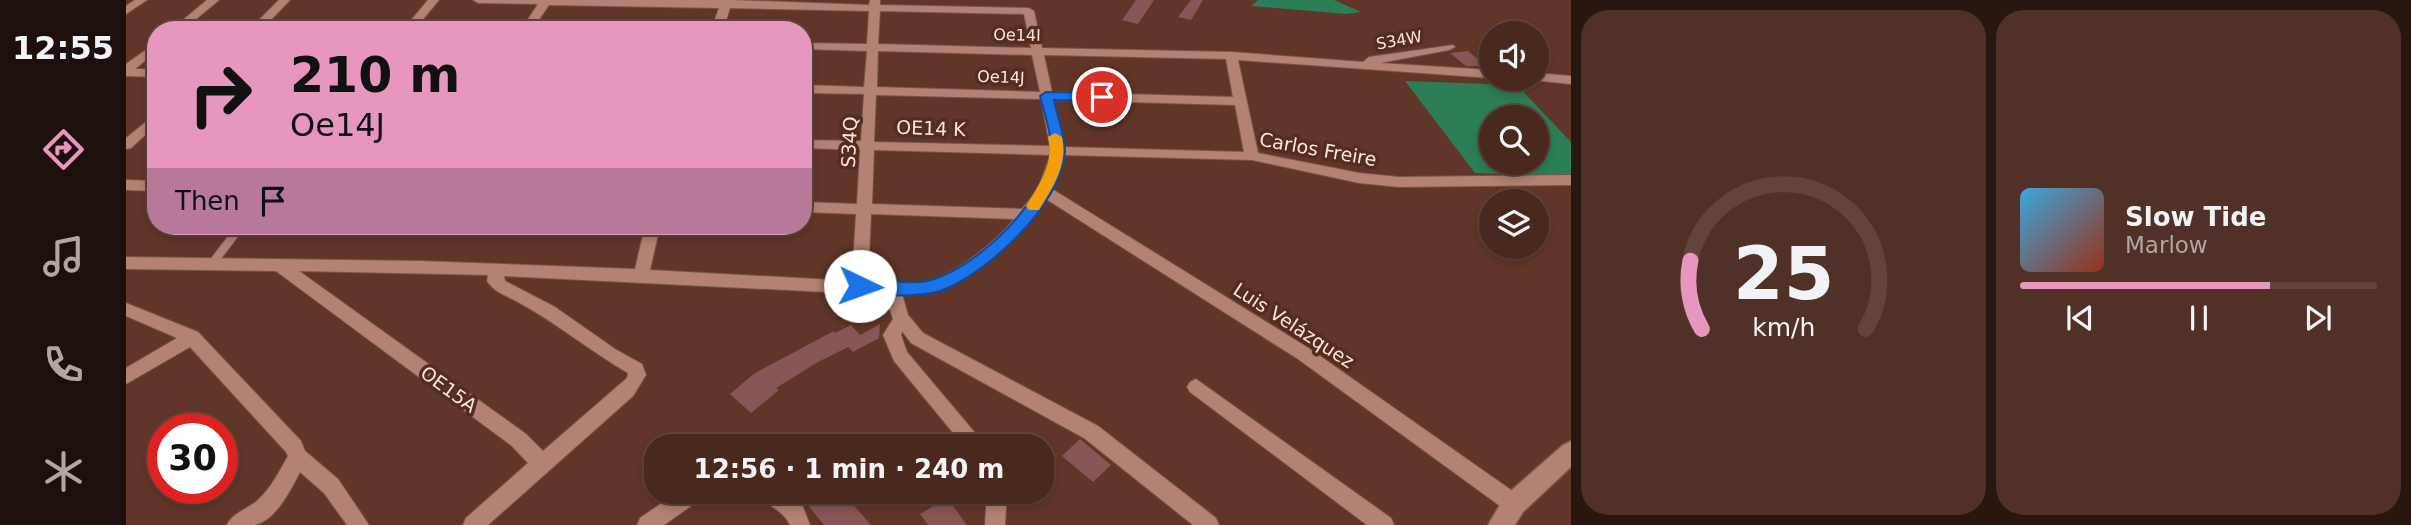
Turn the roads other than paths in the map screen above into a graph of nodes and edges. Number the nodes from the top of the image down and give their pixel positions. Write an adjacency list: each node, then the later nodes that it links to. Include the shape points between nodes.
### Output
1 (142, 0): 9 (street)
2 (214, 0): 10 (street)
3 (285, 0): 11 (street)
4 (434, 0): 12 (street)
5 (478, 0): 6 (street)
6 (546, 1): 7 (street); 13 (street)
7 (726, 2): 8 (street); 14 (street)
8 (875, 3): 17 (street, S34Q); 18 (street, via 1029,10)
9 (126, 11)
10 (187, 21)
11 (263, 21)
12 (416, 21)
13 (532, 21)
14 (719, 21)
15 (812, 46): 17 (street, Oe14I)
16 (1449, 47): 21 (street, S34W)
17 (873, 48): 18 (street, Oe14I); 28 (street, S34Q)
18 (1038, 52): 20 (street, Oe14I); 29 (street)
19 (147, 54): 22 (street)
20 (1231, 56): 21 (street, Oe14I); 30 (street)
21 (1355, 66): 24 (street, Oe14I)
22 (126, 71): 23 (street)
23 (147, 72)
24 (1479, 73)
25 (1549, 78): 26 (street)
26 (1571, 80)
27 (812, 89): 28 (street, Oe14J)
28 (871, 90): 29 (street, Oe14J); 34 (street, S34Q)
29 (1046, 96): 30 (street, Oe14J); 35 (street)
30 (1240, 101): 36 (street)
31 (147, 128): 33 (street)
32 (812, 144): 34 (street, OE14 K)
33 (126, 145)
34 (868, 146): 35 (street, OE14 K); 42 (street, S34Q)
35 (1058, 151): 36 (street, Carlos Freire); 40 (street)
36 (1252, 156): 37 (street, Carlos Freire, via 1399,182)
37 (1571, 180)
38 (126, 185): 39 (street)
39 (147, 186)
40 (1044, 191): 43 (street); 65 (street, Luis Velázquez, via 1304,354)
41 (812, 207): 42 (street)
42 (864, 209): 43 (street); 51 (street, S34Q)
43 (1028, 214): 52 (street, via 991,252 964,271 936,286)
44 (235, 235): 48 (lane)
45 (651, 235): 50 (street)
46 (126, 263): 48 (street)
47 (278, 264): 48 (street); 49 (street); 61 (street, OE15A, via 519,440)
48 (211, 265)
49 (497, 270): 50 (street); 61 (street, via 499,285 549,310 637,373 627,391)
50 (641, 275): 51 (street)
51 (860, 286): 52 (street)
52 (892, 289): 54 (street)
53 (126, 309): 55 (street)
54 (903, 321): 58 (street, via 892,335 900,356); 72 (street, via 918,338 1091,432)
55 (192, 337): 56 (street); 60 (street, via 294,447)
56 (126, 377)
57 (1196, 387): 73 (street)
58 (966, 434)
59 (1571, 452): 65 (street)
60 (298, 457): 66 (street, via 278,493 259,514); 67 (street, via 331,486)
61 (542, 463): 68 (street)
62 (677, 504): 69 (street)
63 (785, 504): 70 (street, via 797,514)
64 (996, 504): 71 (street)
65 (1508, 515)
66 (237, 525)
67 (359, 525)
68 (473, 525)
69 (647, 525)
70 (800, 525)
71 (995, 525)
72 (1209, 525)
73 (1384, 525)

